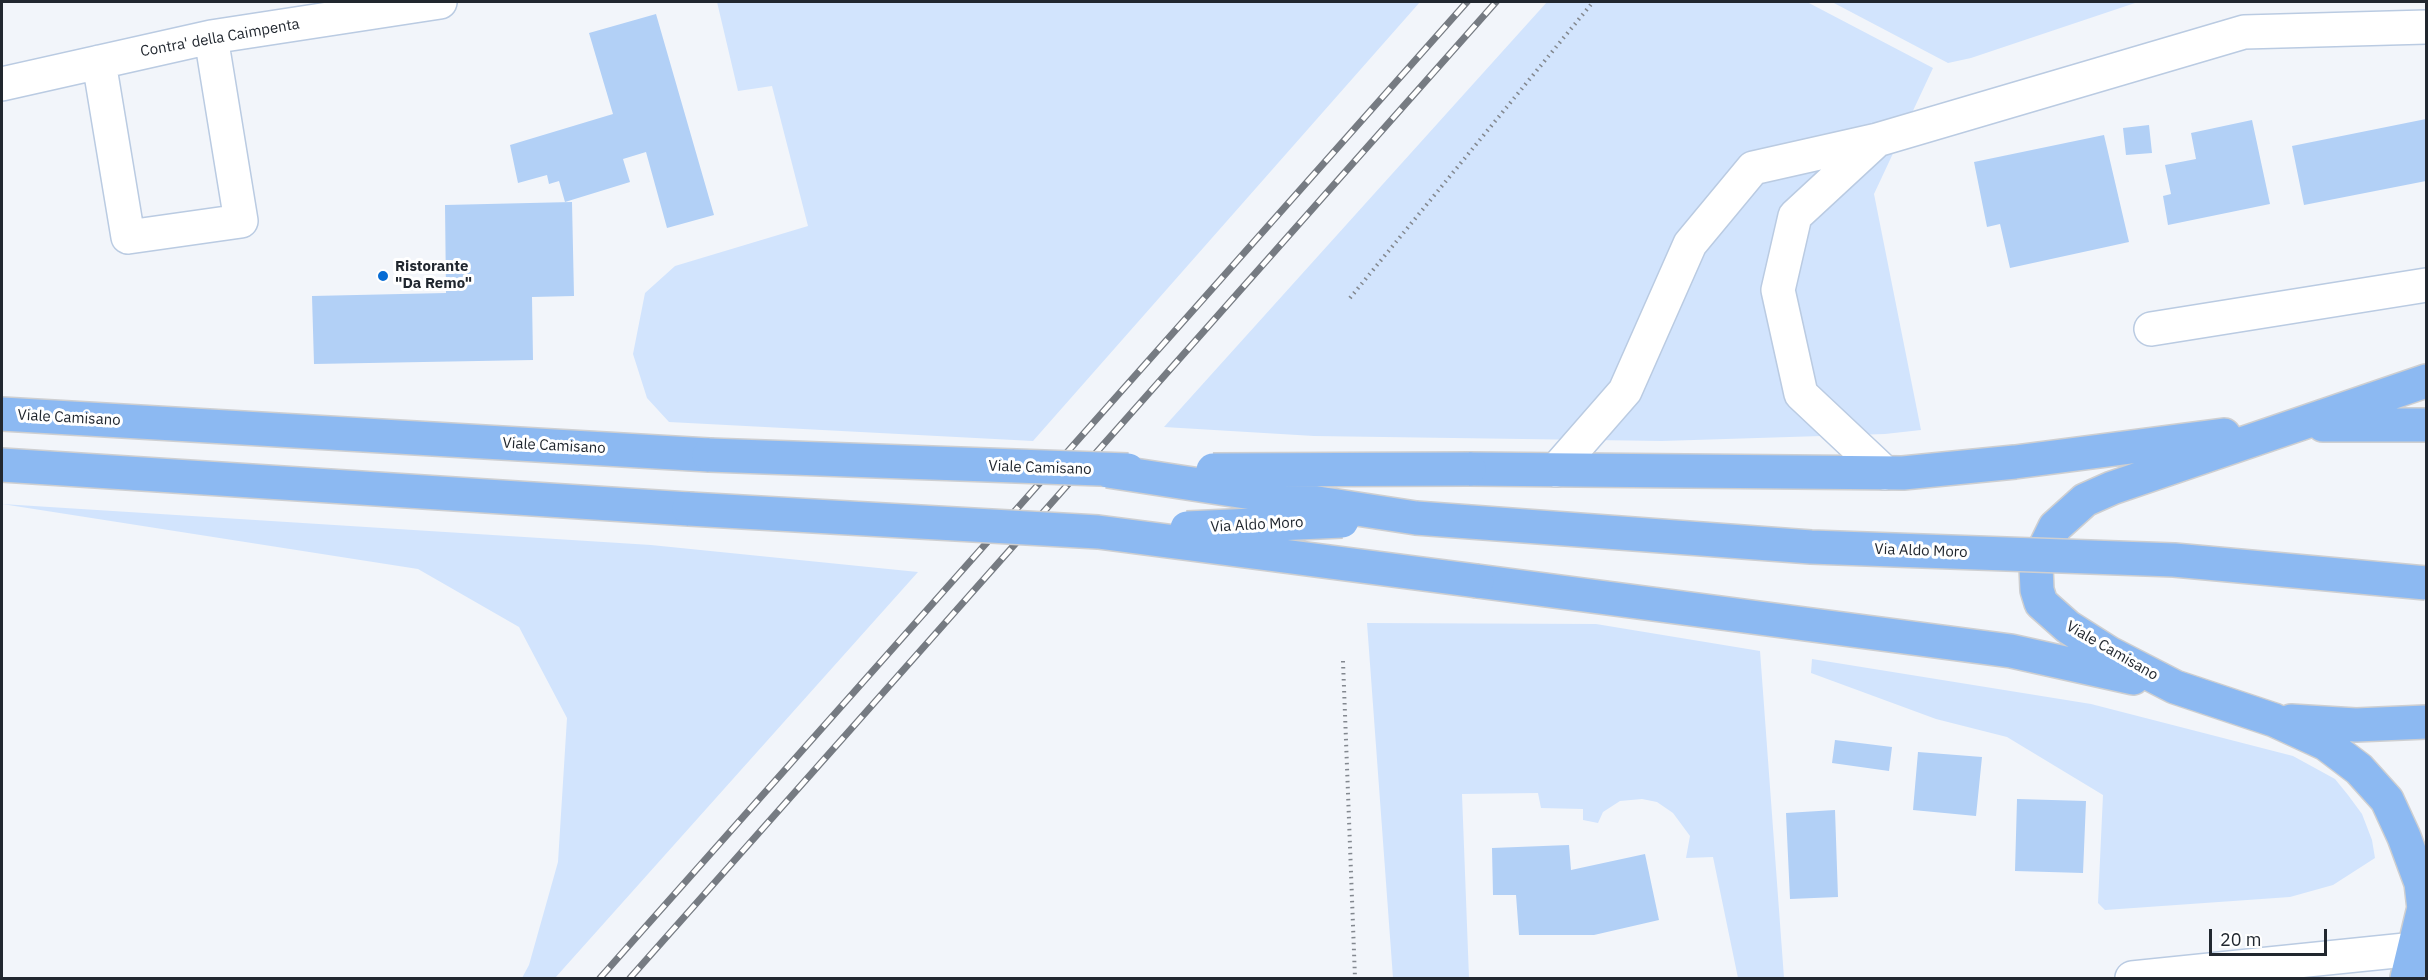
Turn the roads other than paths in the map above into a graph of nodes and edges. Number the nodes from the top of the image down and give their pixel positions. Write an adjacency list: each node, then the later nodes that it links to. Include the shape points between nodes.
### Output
1 (440, 2): 3 (street, Contra' della Caimpenta)
2 (2427, 27): 6 (street, via 2244,32)
3 (211, 37): 4 (street, Contra' della Caimpenta); 4 (street, via 241,221 128,237)
4 (99, 62): 5 (street, Contra' della Caimpenta)
5 (2, 84)
6 (1877, 140): 14 (street, via 1753,168 1690,244 1625,392); 16 (street, via 1796,216 1778,290 1801,394)
7 (2427, 285): 8 (street)
8 (2151, 328)
9 (2427, 381): 12 (main road, Viale Camisano)
10 (2, 414): 15 (main road, Viale Camisano, bridge, via 709,454)
11 (2427, 425): 12 (main road, Viale Camisano)
12 (2295, 426): 16 (main road, via 2015,462); 20 (main road, Viale Camisano, via 2085,500 2055,527 2036,566 2041,603 2068,627)
13 (2, 465): 18 (main road, bridge)
14 (1556, 470): 15 (main road, bridge); 16 (main road)
15 (1108, 471): 17 (main road, Via Aldo Moro, bridge)
16 (1885, 472)
17 (1416, 518): 18 (main road, Via Aldo Moro, bridge); 19 (main road, Via Aldo Moro, bridge, via 1810,547 2175,560)
18 (1098, 532): 20 (main road, bridge, via 2011,651)
19 (2427, 583)
20 (2175, 687): 21 (main road, Viale Camisano)
21 (2274, 720): 22 (main road, Viale Camisano, via 2356,725); 23 (main road, Viale Camisano, via 2326,744 2359,769 2387,800)
22 (2427, 722)
23 (2426, 905): 24 (main road)
24 (2411, 964): 25 (street)
25 (2132, 978)

